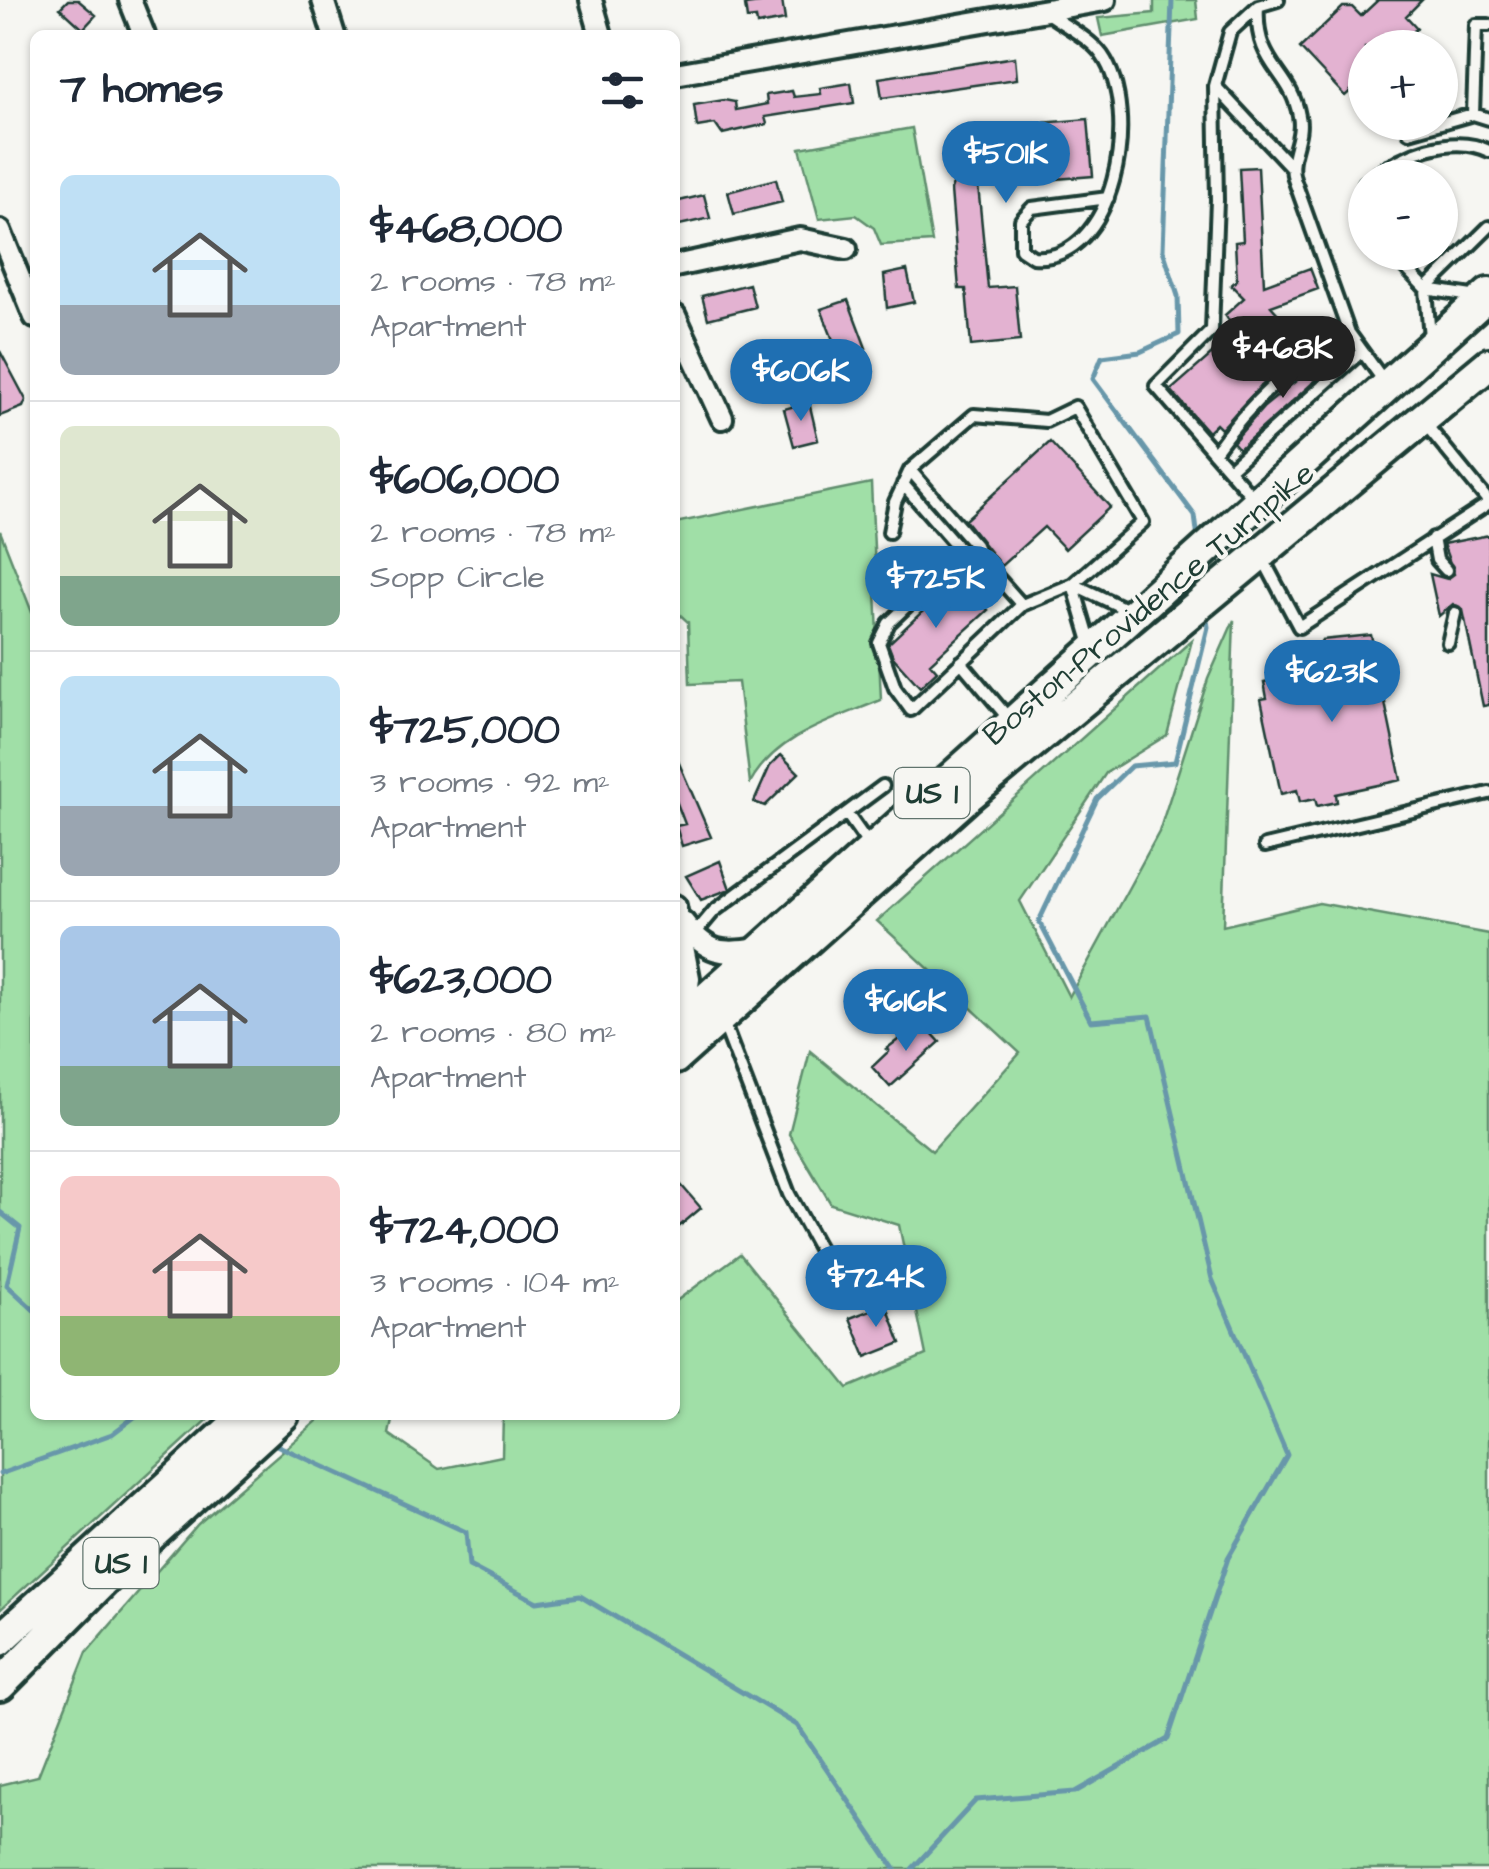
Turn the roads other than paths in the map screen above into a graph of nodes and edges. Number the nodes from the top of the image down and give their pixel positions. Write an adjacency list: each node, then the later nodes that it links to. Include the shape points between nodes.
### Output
1 (130, 0): 9 (street)
2 (324, 0): 10 (street)
3 (591, 0): 11 (street)
4 (1106, 0): 7 (street)
5 (1278, 0): 6 (lane)
6 (1258, 3): 13 (lane, via 1230,32); 19 (lane, via 1261,47 1299,113)
7 (1046, 12): 12 (street, via 976,18); 20 (lane, via 1100,52 1114,79 1122,142)
8 (1489, 26): 14 (lane, via 1476,25)
9 (142, 30)
10 (333, 30)
11 (600, 30)
12 (680, 73)
13 (1215, 86): 19 (lane); 37 (lane, via 1212,330 1156,386)
14 (1473, 114): 15 (lane); 16 (lane)
15 (1458, 118)
16 (1489, 119)
17 (1489, 151): 18 (lane, via 1475,144)
18 (1394, 160)
19 (1290, 167): 30 (lane)
20 (1108, 198): 20 (lane, via 1032,208 1020,220 1021,249 1042,258 1068,248)
21 (1489, 227): 26 (lane)
22 (0, 232): 27 (street)
23 (846, 248): 24 (street, via 800,239)
24 (680, 265)
25 (1411, 270): 26 (lane)
26 (1426, 289): 28 (lane); 31 (lane)
27 (30, 293)
28 (1487, 296): 31 (main road, Boston-Providence Turnpike / US 1)
29 (680, 327): 35 (street)
30 (1350, 333): 32 (lane); 37 (lane, via 1318,347)
31 (1431, 346): 34 (main road, Boston-Providence Turnpike / US 1)
32 (1360, 353): 34 (lane); 38 (lane)
33 (1489, 364): 36 (main road, Boston-Providence Turnpike / US 1)
34 (1386, 385): 41 (main road, Boston-Providence Turnpike / US 1)
35 (722, 418)
36 (1422, 420): 42 (lane); 45 (main road, Boston-Providence Turnpike / US 1)
37 (1214, 452): 38 (lane)
38 (1229, 469): 41 (lane)
39 (910, 470): 40 (lane); 46 (lane); 50 (lane, via 974,415 1046,421 1075,406 1142,522)
40 (903, 484): 43 (lane); 46 (lane, via 963,553)
41 (1256, 502): 53 (main road, Boston-Providence Turnpike / US 1)
42 (1489, 502): 44 (lane)
43 (889, 532)
44 (1433, 538): 45 (lane, via 1299,627); 47 (lane)
45 (1260, 555): 68 (main road, Boston-Providence Turnpike / US 1, via 952,810)
46 (981, 559): 52 (lane)
47 (1437, 560): 48 (lane); 49 (lane)
48 (1446, 570)
49 (1433, 573)
50 (1073, 584): 52 (lane); 53 (lane); 56 (lane)
51 (910, 603): 57 (lane, via 879,642 910,710)
52 (1022, 604): 57 (lane)
53 (1133, 612): 56 (main road, Boston-Providence Turnpike / US 1)
54 (1449, 618): 55 (lane)
55 (1448, 644)
56 (1092, 648): 58 (main road, Boston-Providence Turnpike / US 1)
57 (961, 662): 58 (lane)
58 (1011, 722): 63 (main road, Boston-Providence Turnpike / US 1)
59 (883, 786): 61 (lane)
60 (1489, 793): 62 (lane)
61 (847, 814): 63 (lane); 66 (lane, via 714,910)
62 (1265, 846)
63 (872, 849): 67 (main road, Boston-Providence Turnpike / US 1)
64 (680, 916): 66 (street)
65 (680, 928): 69 (street, via 689,978)
66 (693, 936): 67 (street, via 714,954)
67 (761, 949): 69 (main road, Boston-Providence Turnpike / US 1)
68 (720, 1017): 70 (main road, Boston-Providence Turnpike / US 1); 71 (lane, via 789,1194)
69 (680, 1022)
70 (680, 1053)
71 (838, 1284)
72 (256, 1426): 73 (main road, US 1); 74 (main road, US 1)
73 (0, 1640)
74 (0, 1685)

